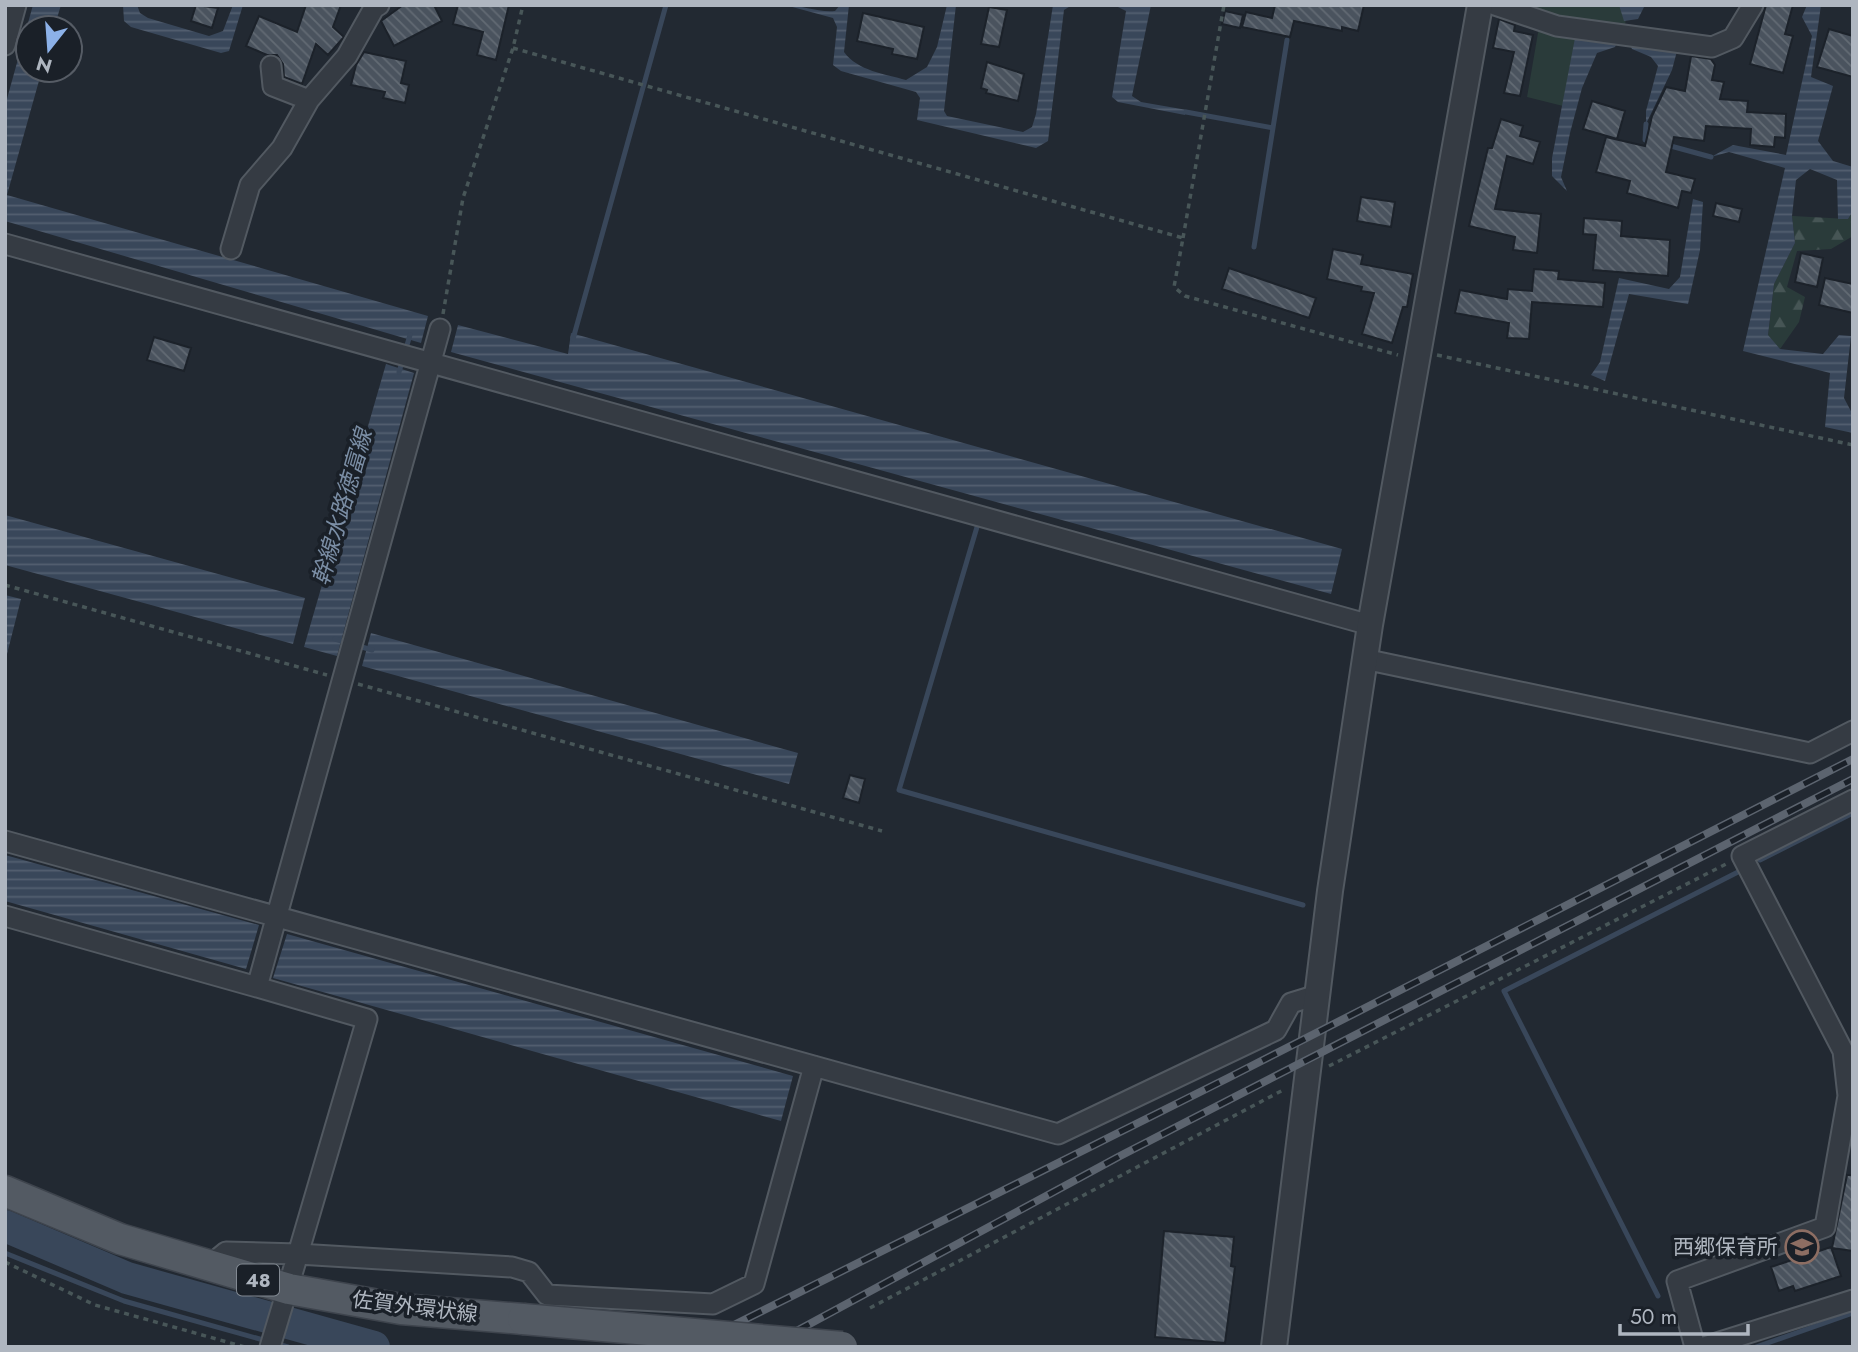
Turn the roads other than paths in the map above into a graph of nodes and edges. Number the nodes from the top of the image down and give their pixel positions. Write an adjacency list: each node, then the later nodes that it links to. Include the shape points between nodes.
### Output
1 (16, 5): 6 (street)
2 (1480, 5): 12 (street)
3 (1495, 5): 4 (street, via 1557,26 1712,47 1733,38)
4 (1753, 5)
5 (376, 6): 8 (street, via 347,56)
6 (5, 45)
7 (271, 66): 8 (street, via 273,86)
8 (309, 100): 10 (street, via 282,148 250,185)
9 (5, 244): 11 (street, via 393,353)
10 (231, 249)
11 (430, 350): 12 (street); 17 (street)
12 (1370, 625): 13 (street)
13 (1364, 659): 14 (street, via 1810,753); 20 (street)
14 (1853, 731)
15 (1853, 800): 30 (street, via 1742,856 1843,1051 1848,1096 1825,1227 1676,1280)
16 (5, 841): 17 (street)
17 (278, 915): 19 (street); 21 (street)
18 (5, 916): 19 (street)
19 (257, 987): 23 (street, via 367,1019)
20 (1317, 995): 21 (street, via 1291,1003 1276,1030 1058,1134); 29 (street)
21 (814, 1066): 23 (street, via 754,1284 713,1304 547,1295 529,1272 512,1267)
22 (5, 1191): 24 (main road, 佐賀外環状線 / 48, via 120,1240)
23 (298, 1254): 24 (street, via 226,1252); 25 (street)
24 (209, 1266): 25 (main road, 佐賀外環状線 / 48)
25 (286, 1297): 27 (street); 28 (main road, 佐賀外環状線 / 48, bridge)
26 (1853, 1300): 31 (street)
27 (270, 1347)
28 (842, 1347)
29 (1273, 1347)
30 (1695, 1347)
31 (1704, 1347)

